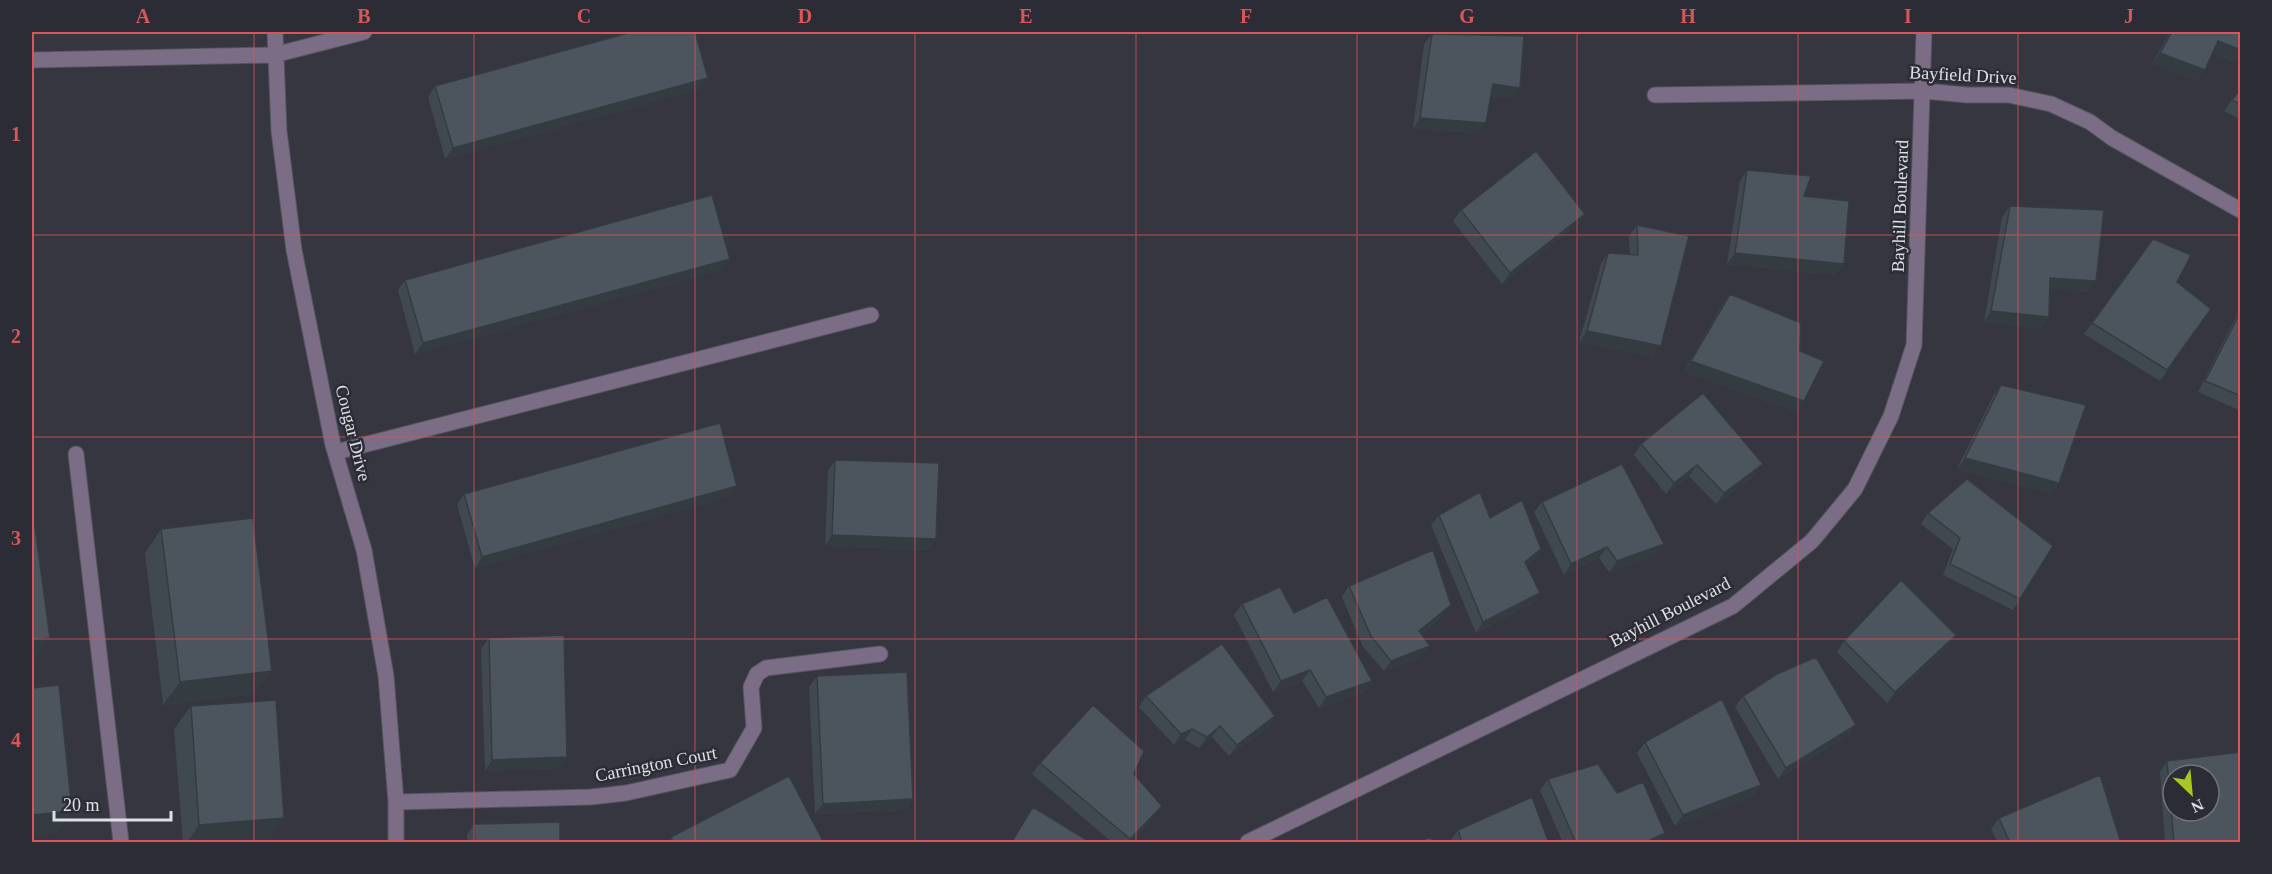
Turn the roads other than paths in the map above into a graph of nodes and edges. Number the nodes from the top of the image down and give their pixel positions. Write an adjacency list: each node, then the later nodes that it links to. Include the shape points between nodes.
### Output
1 (275, 32): 4 (street, Cougar Drive)
2 (364, 32): 4 (street)
3 (1924, 32): 6 (street, Bayhill Boulevard)
4 (274, 55): 5 (street); 10 (street, Cougar Drive, via 294,250)
5 (32, 60)
6 (1923, 91): 7 (street, Bayfield Drive); 8 (street, Bayfield Drive, via 2009,95 2051,104 2090,122); 16 (street, Bayhill Boulevard, via 1914,345 1891,416 1855,489 1812,541 1733,606)
7 (1654, 95)
8 (2241, 210)
9 (871, 315): 10 (street)
10 (336, 452): 13 (street, Cougar Drive, via 364,550 386,676)
11 (76, 454): 14 (street)
12 (880, 654): 13 (street, Carrington Court, via 766,668 757,674 751,687 754,728 730,770 591,797)
13 (396, 802): 15 (street, Cougar Drive)
14 (121, 843)
15 (396, 843)
16 (1248, 843)

